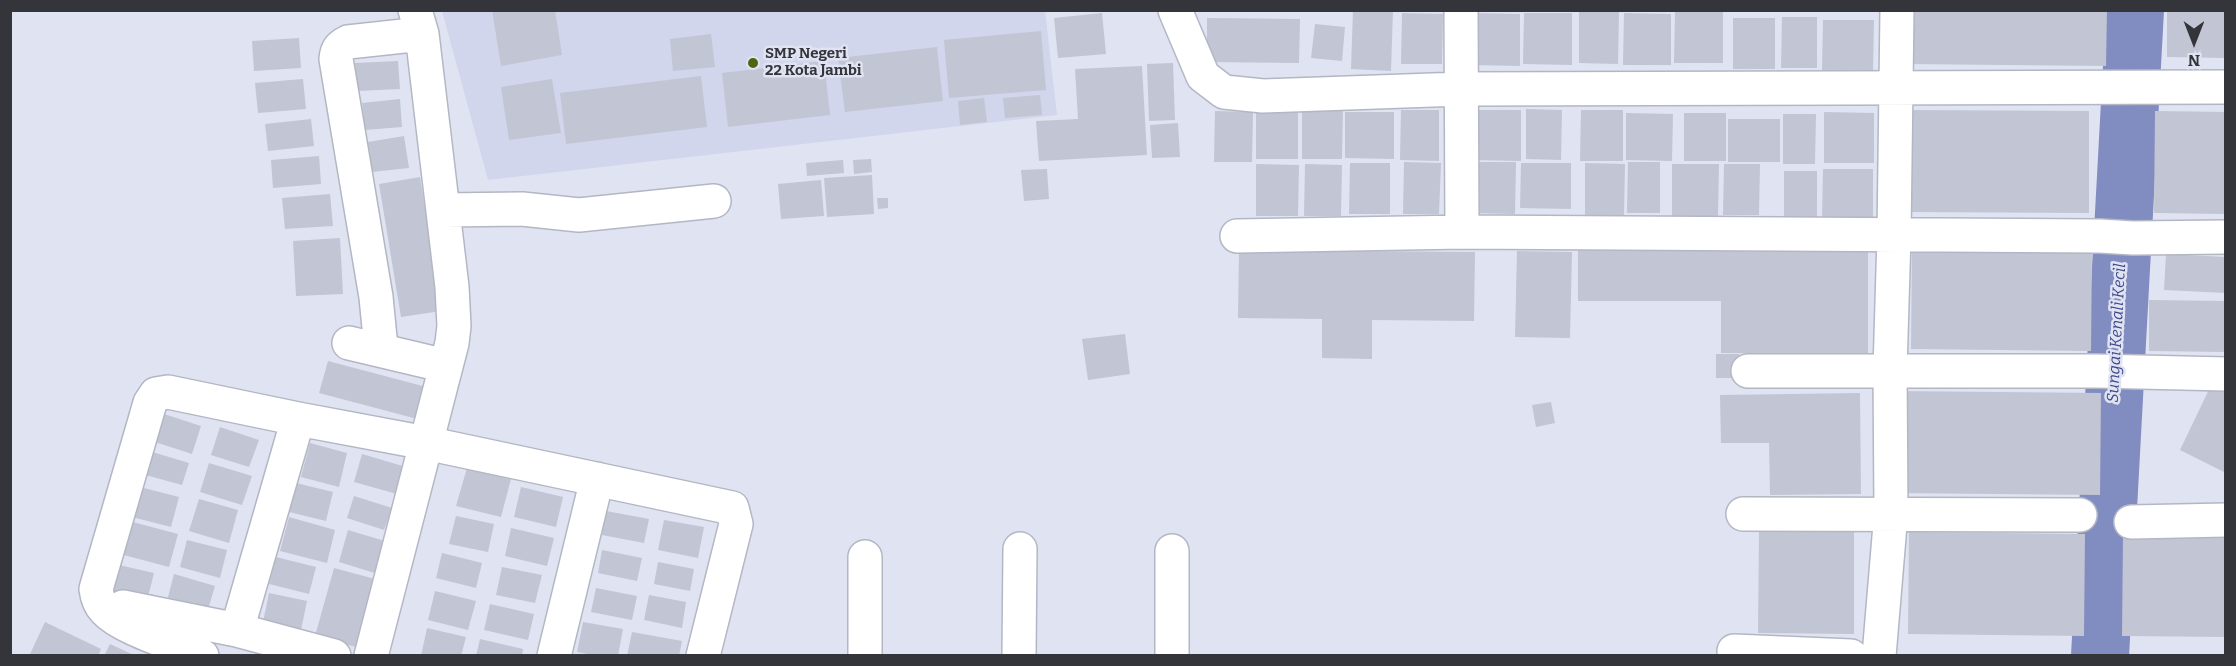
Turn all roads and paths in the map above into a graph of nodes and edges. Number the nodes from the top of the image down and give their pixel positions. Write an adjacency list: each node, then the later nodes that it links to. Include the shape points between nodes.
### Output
1 (1175, 10): 6 (street, via 1203,76 1224,92 1263,96)
2 (1461, 10): 6 (street)
3 (1897, 10): 7 (street)
4 (419, 22): 9 (street); 14 (street, via 348,42 337,52 376,297 365,345)
5 (2226, 87): 7 (street)
6 (1461, 89): 7 (street); 10 (street)
7 (1894, 89): 12 (street)
8 (714, 201): 9 (street, via 579,215 522,209)
9 (443, 210): 14 (street, via 454,326)
10 (1462, 232): 11 (street); 12 (street)
11 (1238, 236)
12 (1894, 236): 13 (street); 15 (street)
13 (2226, 237)
14 (446, 366): 19 (street)
15 (1890, 370): 16 (street); 17 (street); 21 (street)
16 (1748, 371)
17 (2226, 374)
18 (297, 419): 19 (street); 29 (street, via 168,392 152,397 97,581); 31 (street)
19 (426, 443): 20 (street); 35 (street)
20 (597, 479): 30 (street, via 732,508 736,525); 36 (street)
21 (1891, 513): 22 (street); 23 (street); 43 (street)
22 (1743, 514)
23 (2080, 515)
24 (2226, 520): 25 (street)
25 (2132, 522)
26 (1020, 549): 40 (street)
27 (1172, 551): 41 (street)
28 (865, 557): 39 (street)
29 (99, 602): 31 (street); 33 (street, via 128,625)
30 (715, 604): 37 (street); 38 (street)
31 (237, 630): 34 (street)
32 (1734, 651): 42 (street)
33 (202, 656)
34 (334, 656)
35 (371, 656)
36 (554, 656)
37 (703, 656)
38 (714, 656)
39 (865, 656)
40 (1019, 656)
41 (1172, 656)
42 (1851, 656)
43 (1879, 656)

